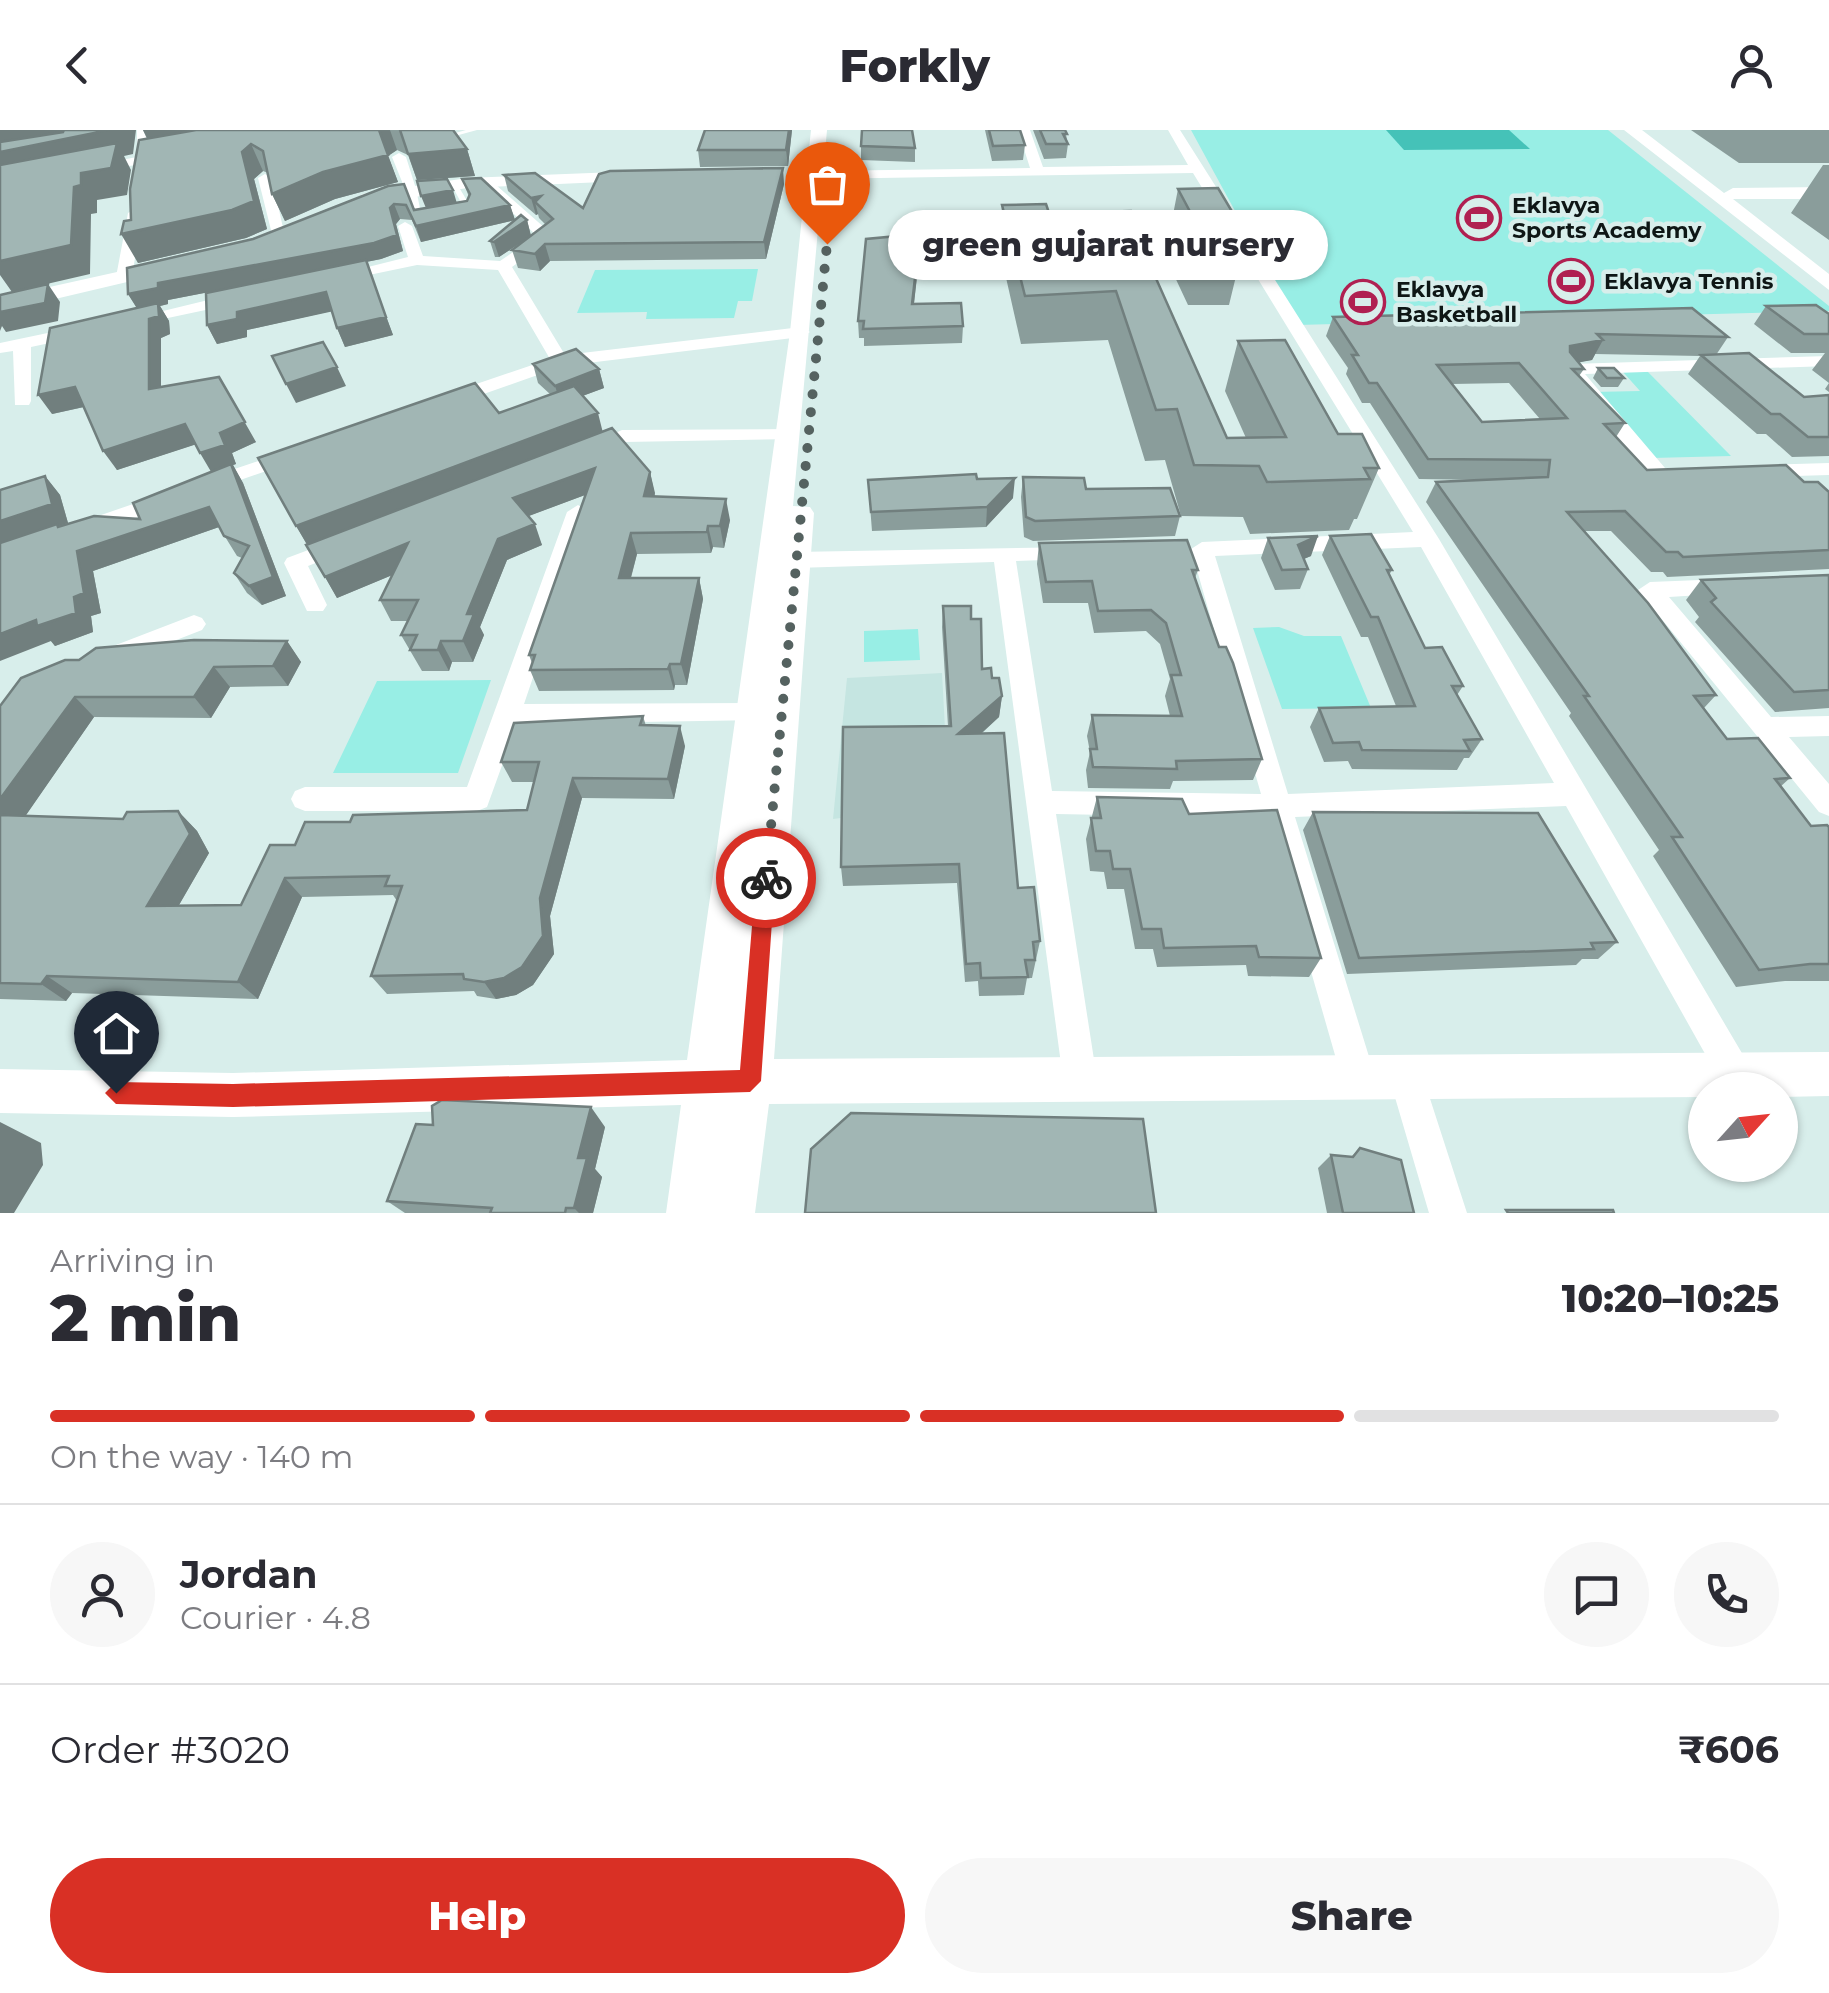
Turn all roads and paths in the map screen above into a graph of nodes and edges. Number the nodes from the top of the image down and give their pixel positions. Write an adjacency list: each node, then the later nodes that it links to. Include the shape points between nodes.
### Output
1 (143, 130): 12 (street)
2 (474, 130): 9 (lane)
3 (819, 130): 16 (street)
4 (834, 130): 16 (street)
5 (1024, 130): 13 (street)
6 (1174, 130): 14 (street)
7 (1632, 130): 36 (street)
8 (1648, 130): 23 (street)
9 (437, 138)
10 (162, 156): 12 (street)
11 (399, 157): 22 (street)
12 (144, 160): 15 (street); 19 (street)
13 (1037, 169): 14 (street); 16 (street)
14 (1197, 169): 55 (street, via 1407,490)
15 (72, 173)
16 (817, 174): 41 (street); 58 (street)
17 (659, 176): 20 (street)
18 (264, 178): 29 (street)
19 (140, 180)
20 (488, 182): 21 (street); 32 (street, via 546,236)
21 (454, 184): 22 (street); 22 (lane, via 468,211 422,220)
22 (412, 189): 26 (street)
23 (1733, 194): 24 (street); 33 (street)
24 (1829, 194)
25 (137, 199): 34 (street)
26 (343, 207)
27 (305, 222): 29 (street)
28 (405, 226): 31 (street)
29 (273, 238)
30 (197, 260): 34 (street)
31 (417, 260): 32 (street); 35 (street)
32 (503, 266): 44 (street)
33 (1829, 270)
34 (124, 277): 38 (street)
35 (323, 280)
36 (1829, 284)
37 (248, 296): 39 (street)
38 (0, 304)
39 (116, 324)
40 (97, 328): 42 (street)
41 (800, 332): 44 (street); 48 (street)
42 (22, 343): 43 (street); 46 (street)
43 (0, 348)
44 (560, 361): 47 (street)
45 (1829, 361): 51 (street, via 1571,369 1659,475)
46 (22, 400)
47 (429, 407)
48 (788, 435): 50 (street, via 622,436); 63 (street)
49 (317, 446): 54 (street)
50 (568, 457)
51 (1829, 468)
52 (578, 512): 64 (street)
53 (368, 535): 60 (street, via 294,563)
54 (56, 538)
55 (1428, 539): 67 (street); 75 (street, via 1192,549)
56 (1103, 552): 57 (street)
57 (1004, 554): 58 (street); 69 (street)
58 (795, 560): 78 (street)
59 (1750, 586): 66 (street, via 1650,590)
60 (315, 604)
61 (194, 624): 62 (street)
62 (88, 665)
63 (753, 713): 64 (street); 78 (street)
64 (508, 714): 68 (street, via 477,798)
65 (1829, 726): 66 (street)
66 (1764, 727): 70 (street)
67 (1575, 794): 69 (street, via 1277,806); 71 (street)
68 (305, 799)
69 (1041, 802): 77 (street)
70 (1829, 804)
71 (1734, 1072)
72 (1688, 1073): 76 (street)
73 (1798, 1073): 74 (street)
74 (1829, 1074)
75 (1358, 1076): 76 (street); 77 (street)
76 (1406, 1077): 82 (street)
77 (1080, 1078): 78 (street)
78 (728, 1082): 79 (street, via 233,1096); 80 (street); 81 (street)
79 (0, 1090)
80 (690, 1213)
81 (731, 1213)
82 (1448, 1213)

